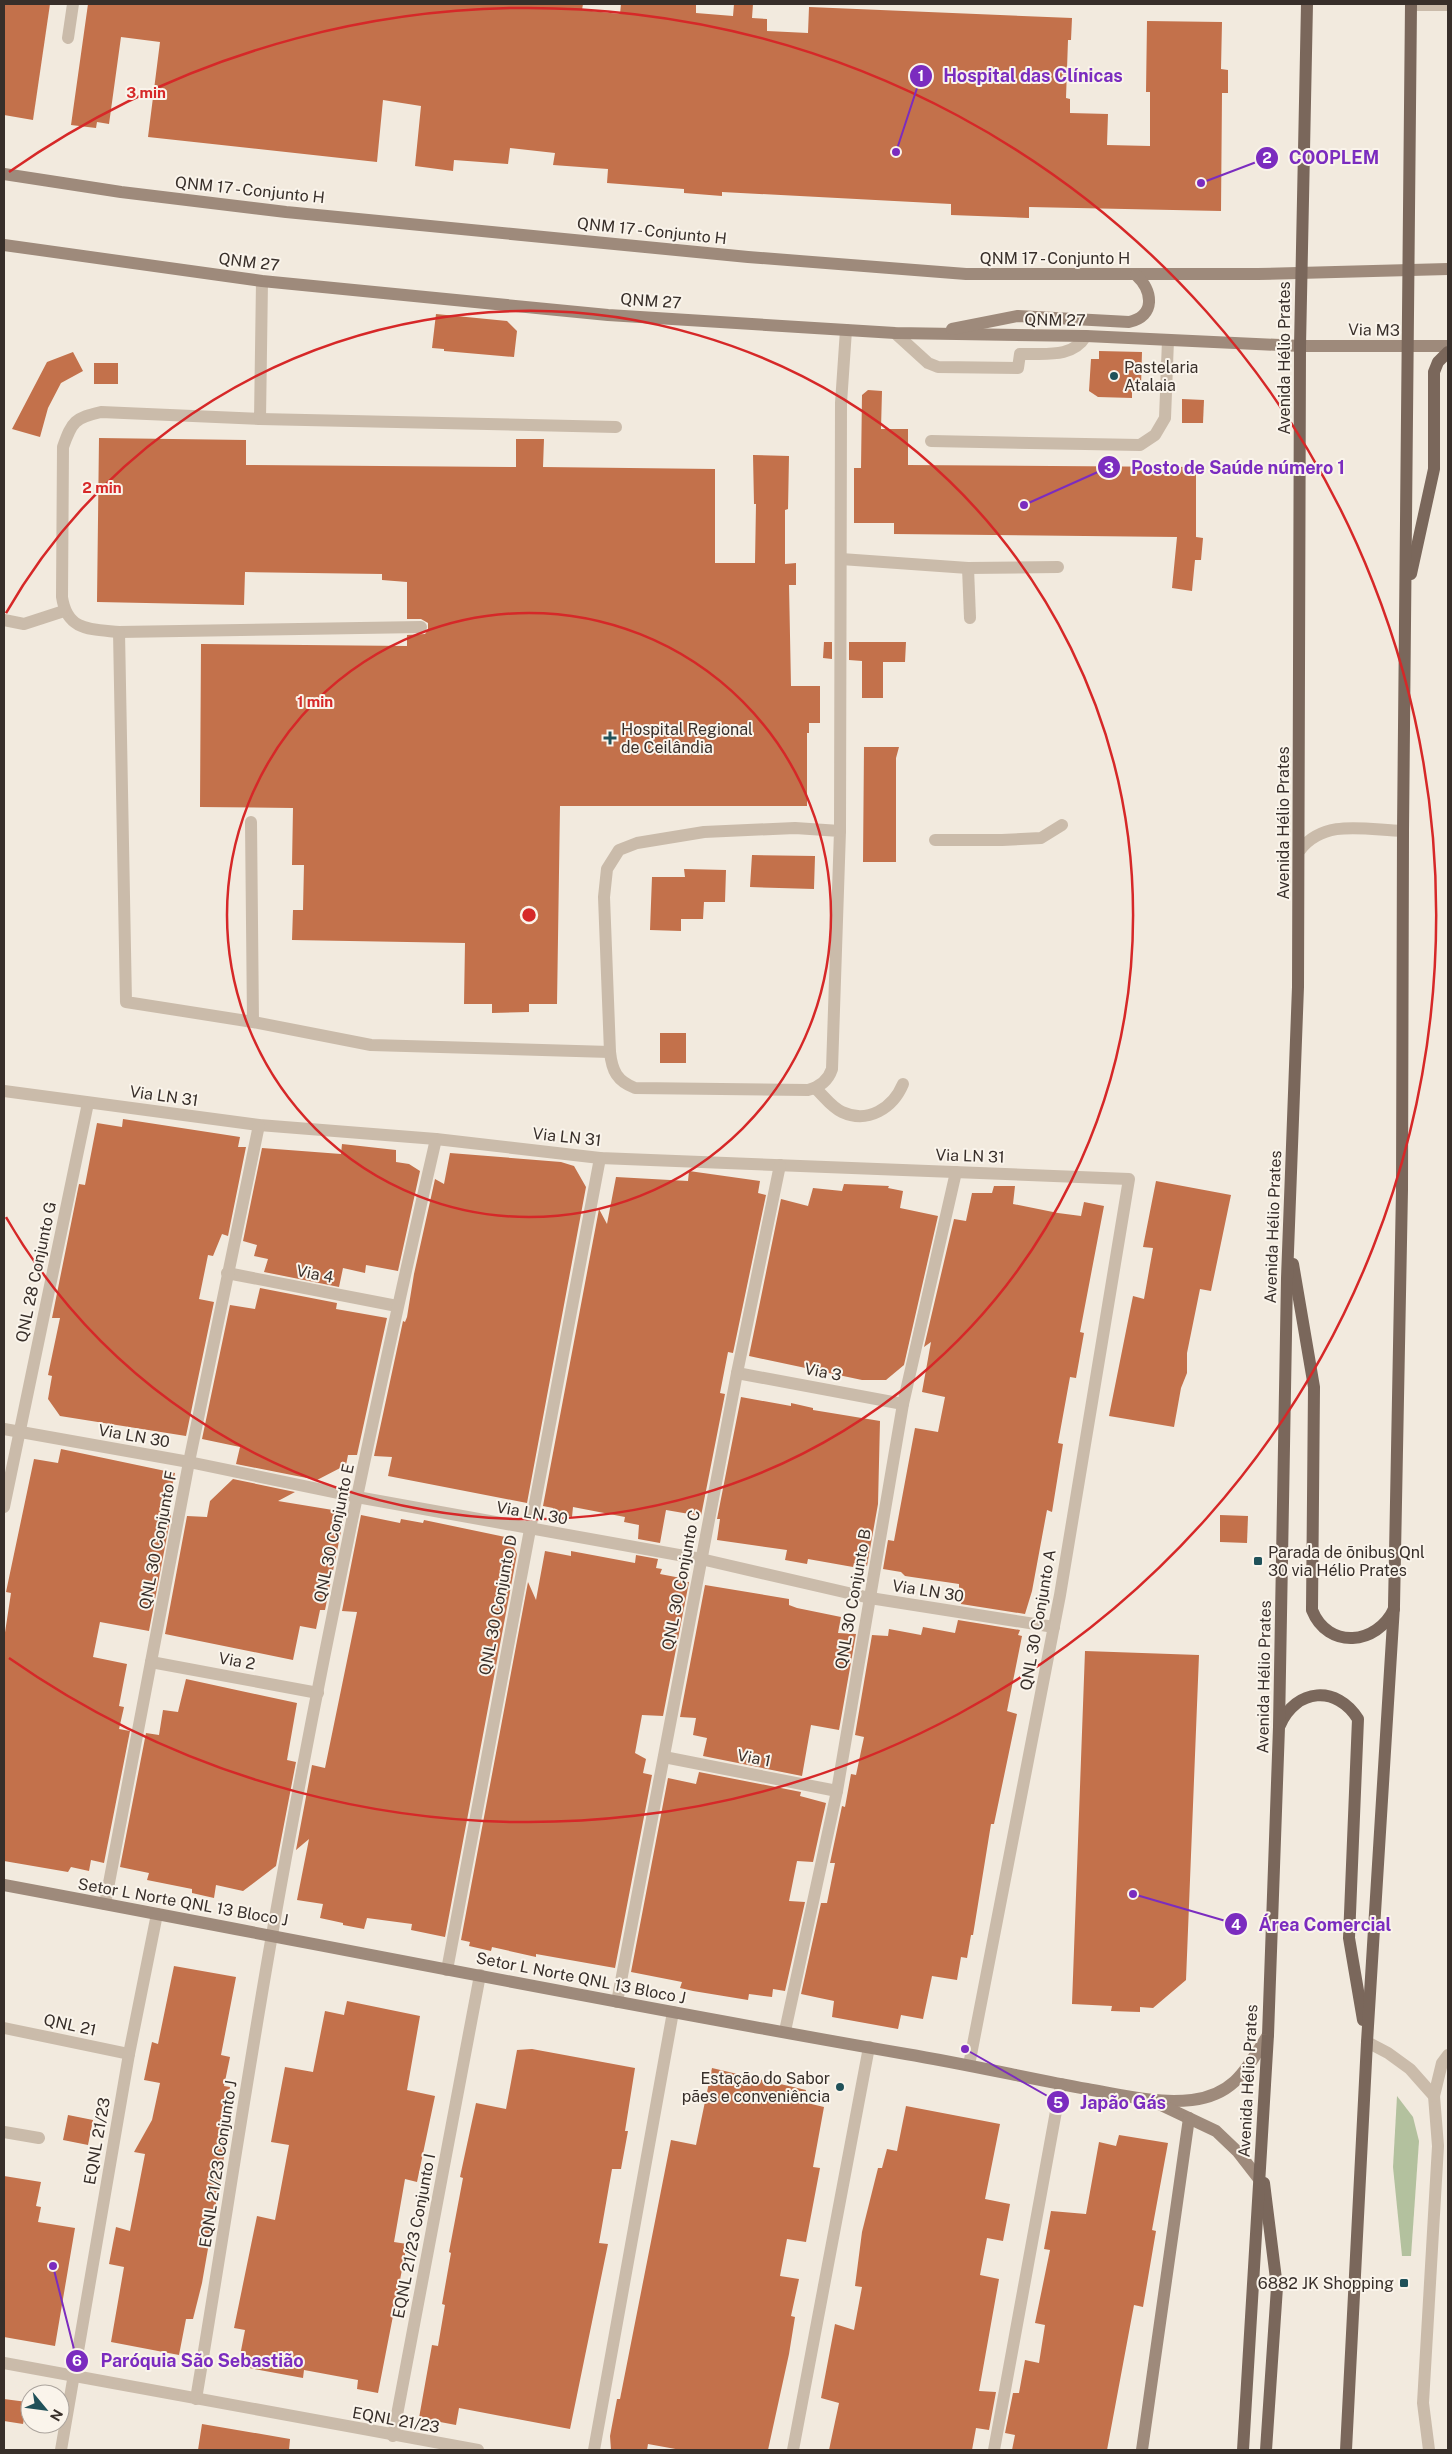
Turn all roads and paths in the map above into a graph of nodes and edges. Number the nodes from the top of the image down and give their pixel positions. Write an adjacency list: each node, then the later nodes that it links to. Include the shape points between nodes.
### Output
1 (73, 4): 5 (street)
2 (1307, 4): 10 (main road, Avenida Hélio Prates)
3 (1411, 5): 4 (street); 9 (main road)
4 (1448, 5)
5 (68, 38)
6 (4, 174): 11 (main road, QNM 17 - Conjunto H, via 286,212 748,257 966,274)
7 (4, 246): 12 (main road, QNM 27)
8 (1448, 269): 9 (main road)
9 (1410, 271): 10 (main road); 20 (main road)
10 (1301, 273): 11 (main road, QNM 17 - Conjunto H); 18 (main road, Avenida Hélio Prates)
11 (1136, 275): 15 (main road, via 1148,289 1150,300 1148,308 1137,320 1018,316)
12 (262, 281): 13 (main road, QNM 27, via 608,314); 22 (street)
13 (846, 330): 14 (main road, QNM 27); 25 (street, via 841,403)
14 (895, 333): 15 (main road, QNM 27); 16 (street, via 928,363 1009,368 1018,368 1020,354 1074,350)
15 (925, 334): 16 (main road, QNM 27)
16 (1086, 336): 17 (main road, QNM 27)
17 (1168, 340): 18 (main road, QNM 27); 24 (street, via 1165,418 1155,435 1140,445)
18 (1300, 346): 20 (main road, Via M3); 39 (main road, Avenida Hélio Prates)
19 (1448, 346): 20 (main road, Via M3)
20 (1409, 347): 28 (main road)
21 (1448, 352): 28 (main road, via 1434,372 1434,470)
22 (260, 420): 23 (street); 29 (street, via 101,412 80,417 70,427 63,447)
23 (616, 427)
24 (931, 441)
25 (841, 560): 27 (street); 36 (street)
26 (1058, 567): 27 (street)
27 (968, 568): 30 (street)
28 (1405, 601): 37 (main road)
29 (64, 611): 31 (street, via 24,624); 33 (street, via 72,621 86,628)
30 (970, 618)
31 (4, 620)
32 (421, 627): 33 (street)
33 (119, 632): 40 (street, via 126,1002)
34 (251, 822): 40 (street)
35 (1062, 825): 38 (street, via 1042,838)
36 (840, 831): 41 (street, via 750,829 704,832 637,843 619,850 608,869 604,897); 43 (street, via 832,1069 827,1080)
37 (1403, 831): 39 (street, via 1329,830 1314,836); 65 (main road, via 1402,1190)
38 (935, 840)
39 (1300, 850): 52 (main road, Avenida Hélio Prates)
40 (253, 1022): 41 (street, via 371,1045)
41 (610, 1052): 43 (street, via 612,1070 635,1088)
42 (903, 1084): 43 (street, via 899,1094 884,1109 864,1116 834,1107)
43 (815, 1088)
44 (4, 1091): 45 (street, Via LN 31)
45 (88, 1102): 46 (street, Via LN 31); 58 (street, QNL 28 Conjunto G)
46 (259, 1125): 47 (street, Via LN 31); 53 (street, QNL 30 Conjunto F)
47 (436, 1139): 48 (street, Via LN 31); 54 (street, QNL 30 Conjunto E)
48 (600, 1158): 49 (street, Via LN 31); 62 (street, QNL 30 Conjunto D)
49 (780, 1165): 50 (street, Via LN 31); 55 (street, QNL 30 Conjunto C)
50 (956, 1172): 51 (street, Via LN 31); 56 (street, QNL 30 Conjunto B)
51 (1129, 1179): 66 (street, QNL 30 Conjunto A)
52 (1290, 1247): 65 (main road, via 1314,1387 1312,1610 1324,1630 1344,1638 1375,1631 1390,1616); 69 (main road, Avenida Hélio Prates)
53 (227, 1273): 54 (street, Via 4); 59 (street, QNL 30 Conjunto F)
54 (397, 1306): 60 (street, QNL 30 Conjunto E)
55 (737, 1372): 56 (street, Via 3); 63 (street, QNL 30 Conjunto C)
56 (904, 1404): 64 (street, QNL 30 Conjunto B)
57 (4, 1429): 58 (street, Via LN 30)
58 (20, 1432): 59 (street, Via LN 30); 61 (street, QNL 28 Conjunto G)
59 (189, 1462): 60 (street, Via LN 30); 67 (street, QNL 30 Conjunto F)
60 (357, 1497): 62 (street, Via LN 30); 68 (street, QNL 30 Conjunto E)
61 (4, 1507)
62 (529, 1529): 63 (street, Via LN 30); 76 (street, QNL 30 Conjunto D)
63 (701, 1559): 64 (street, Via LN 30); 70 (street, QNL 30 Conjunto C)
64 (870, 1598): 66 (street, Via LN 30); 71 (street, QNL 30 Conjunto B)
65 (1394, 1606): 83 (main road)
66 (1054, 1627): 87 (street, QNL 30 Conjunto A)
67 (151, 1662): 68 (street, Via 2); 73 (street, QNL 30 Conjunto F)
68 (318, 1693): 75 (street, QNL 30 Conjunto E)
69 (1280, 1727): 82 (main road, Avenida Hélio Prates); 83 (main road, via 1291,1707 1312,1696 1323,1695 1339,1700 1358,1719 1350,1938)
70 (664, 1757): 71 (street, Via 1); 78 (street, QNL 30 Conjunto C)
71 (837, 1791): 81 (street, QNL 30 Conjunto B)
72 (4, 1885): 73 (main road, Setor L Norte QNL 13 Bloco J)
73 (105, 1904): 74 (main road, Setor L Norte QNL 13 Bloco J)
74 (157, 1914): 75 (main road, Setor L Norte QNL 13 Bloco J); 85 (street, EQNL 21/23)
75 (272, 1934): 76 (main road, Setor L Norte QNL 13 Bloco J); 98 (street, EQNL 21/23 Conjunto J)
76 (447, 1970): 77 (main road, Setor L Norte QNL 13 Bloco J)
77 (480, 1975): 78 (main road, Setor L Norte QNL 13 Bloco J); 99 (street, EQNL 21/23 Conjunto I)
78 (617, 2002): 79 (main road, Setor L Norte QNL 13 Bloco J)
79 (673, 2012): 81 (main road, Setor L Norte QNL 13 Bloco J); 103 (street)
80 (4, 2028): 85 (street, QNL 21)
81 (785, 2031): 84 (main road, Setor L Norte QNL 13 Bloco J)
82 (1268, 2034): 90 (main road, via 1236,2082 1223,2091 1190,2100); 94 (main road, Avenida Hélio Prates)
83 (1367, 2042): 89 (street, via 1410,2069); 109 (main road)
84 (869, 2047): 87 (main road, Setor L Norte QNL 13 Bloco J); 104 (street)
85 (129, 2054): 97 (street, EQNL 21/23)
86 (1448, 2055): 89 (street, via 1442,2064)
87 (969, 2065): 88 (main road, Setor L Norte QNL 13 Bloco J)
88 (1060, 2084): 90 (main road, Setor L Norte QNL 13 Bloco J); 105 (street)
89 (1434, 2096): 110 (street, via 1438,2146 1423,2403)
90 (1152, 2100): 91 (main road)
91 (1189, 2118): 95 (main road, via 1227,2141); 106 (main road)
92 (4, 2132): 93 (street)
93 (39, 2138)
94 (1260, 2151): 95 (main road, Avenida Hélio Prates); 108 (main road, via 1277,2287)
95 (1259, 2179): 107 (main road, Avenida Hélio Prates)
96 (4, 2363): 97 (street, EQNL 21/23)
97 (74, 2375): 98 (street, EQNL 21/23); 101 (street, EQNL 21/23)
98 (196, 2400): 99 (street, EQNL 21/23)
99 (393, 2436): 100 (street, EQNL 21/23)
100 (452, 2448): 102 (street, EQNL 21/23)
101 (61, 2450)
102 (478, 2450)
103 (594, 2450)
104 (793, 2450)
105 (994, 2450)
106 (1142, 2450)
107 (1243, 2450)
108 (1266, 2450)
109 (1346, 2450)
110 (1429, 2450)

